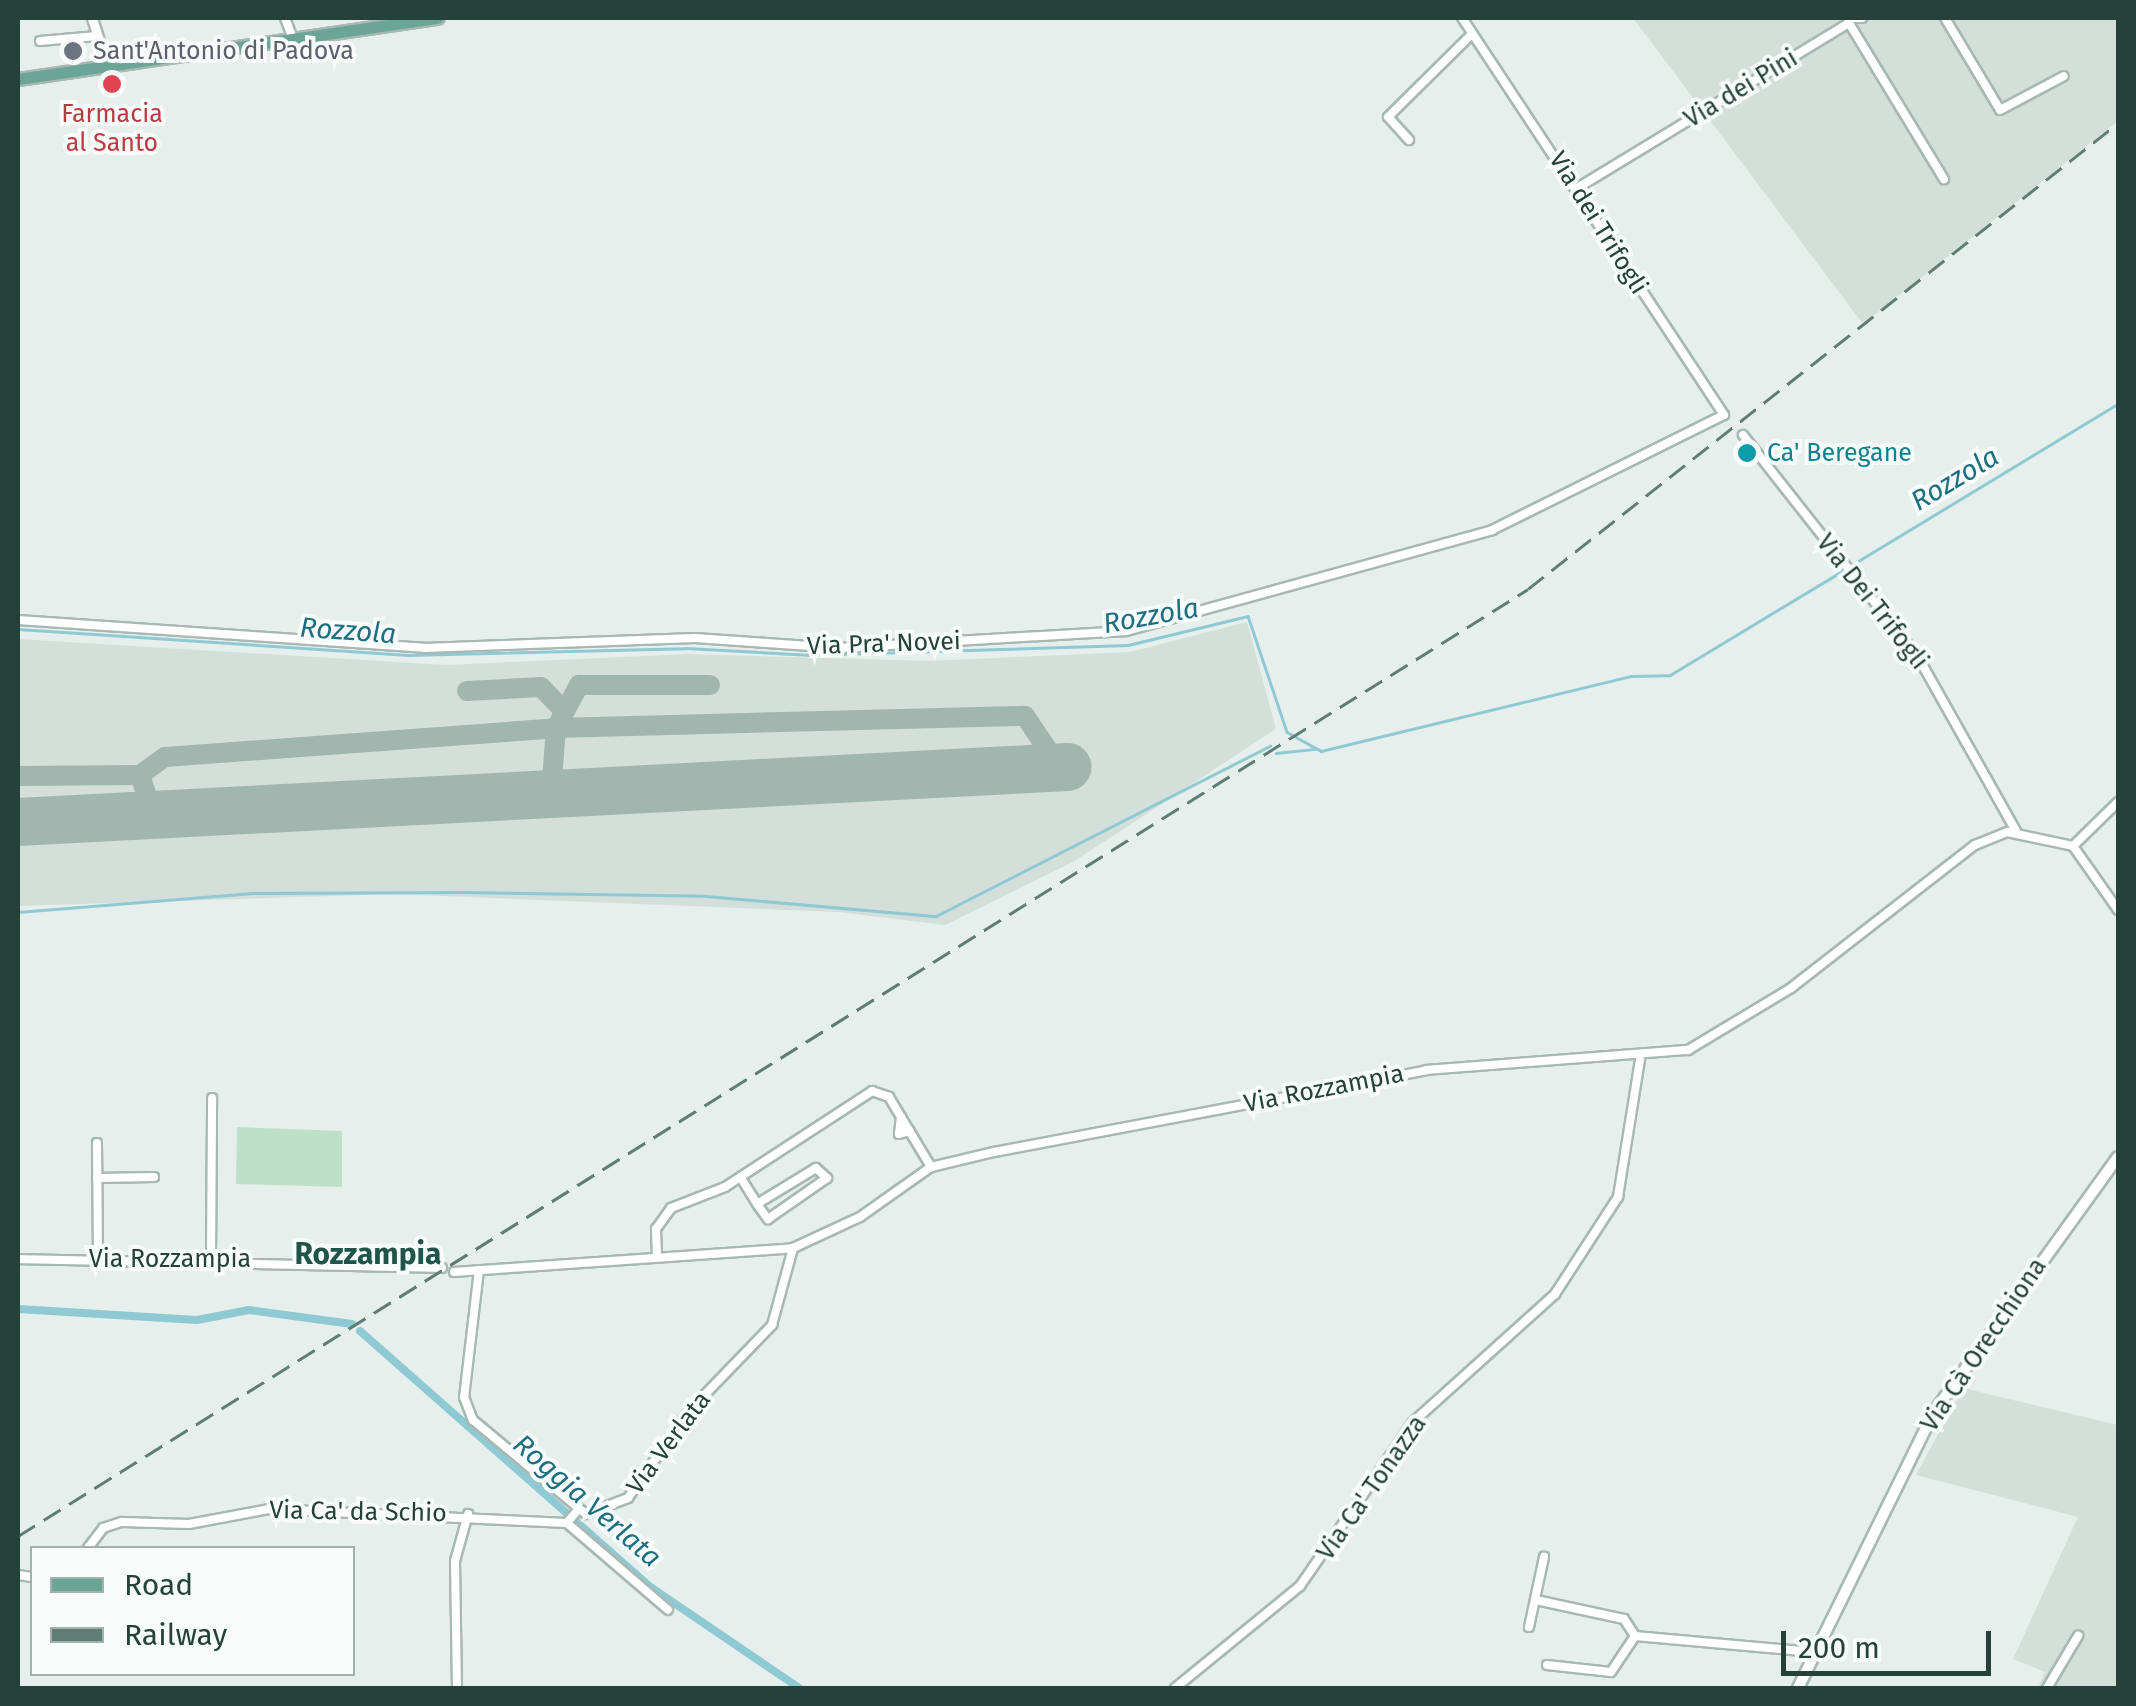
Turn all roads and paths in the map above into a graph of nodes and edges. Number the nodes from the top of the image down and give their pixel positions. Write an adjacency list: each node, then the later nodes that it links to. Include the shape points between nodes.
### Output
1 (92, 18): 9 (street)
2 (284, 18): 10 (street)
3 (438, 18): 10 (main road)
4 (1462, 18): 8 (street, Via dei Trifogli)
5 (1862, 18): 7 (street, Via dei Pini)
6 (1945, 18): 13 (street, via 2000,110)
7 (1848, 20): 16 (street); 17 (street, Via dei Pini)
8 (1472, 34): 15 (street, via 1388,117); 17 (street, Via dei Trifogli)
9 (97, 36): 11 (street); 12 (street)
10 (293, 38): 12 (main road)
11 (40, 41)
12 (107, 66): 14 (main road)
13 (2064, 76)
14 (18, 79)
15 (1409, 140)
16 (1944, 179)
17 (1579, 187): 18 (street, Via dei Trifogli, via 1722,407)
18 (1713, 426): 20 (street, Via Pra' Novei, via 1468,539 1126,632 840,648 695,638 424,648)
19 (1744, 435): 22 (street, Via Dei Trifogli, via 1930,677)
20 (18, 620)
21 (2118, 802): 23 (street)
22 (2016, 830): 23 (street); 25 (street, Via Rozzampia, via 1975,845 1711,1038)
23 (2073, 846): 24 (street)
24 (2118, 910)
25 (1640, 1060): 29 (street, Via Rozzampia, via 1426,1070); 54 (street, Via Ca' Tonazza, via 1618,1197 1555,1294 1413,1422 1300,1586)
26 (212, 1098): 36 (street)
27 (97, 1142): 31 (street)
28 (2118, 1157): 51 (main road, Via Cà Orecchiona, via 1934,1412)
29 (931, 1167): 32 (street, via 889,1096 872,1092); 34 (street, Via Rozzampia, via 860,1218)
30 (154, 1177): 31 (street)
31 (98, 1178): 35 (street)
32 (741, 1178): 33 (street); 37 (street, via 661,1216)
33 (758, 1204): 33 (street, via 768,1219 827,1178 816,1168)
34 (793, 1248): 37 (street, Via Rozzampia); 43 (street, Via Verlata, via 772,1325 689,1410 628,1498)
35 (98, 1258): 36 (street, Via Rozzampia); 38 (street, Via Rozzampia)
36 (211, 1258): 39 (street, Via Rozzampia)
37 (656, 1258): 40 (street, Via Rozzampia)
38 (18, 1259)
39 (442, 1268)
40 (479, 1270): 41 (street, Via Rozzampia); 43 (street, via 464,1397 495,1446)
41 (454, 1272)
42 (468, 1514): 43 (street, Via Ca' da Schio); 44 (street, Via Ca' da Schio, via 292,1508 188,1524 122,1522 102,1528); 53 (street, via 455,1561)
43 (571, 1518): 47 (street)
44 (89, 1546)
45 (1544, 1558): 46 (street)
46 (1536, 1600): 48 (street); 49 (street, via 1624,1619)
47 (668, 1610)
48 (1529, 1627)
49 (1635, 1636): 51 (street); 52 (street, via 1611,1672)
50 (2078, 1636): 56 (street)
51 (1816, 1652): 55 (main road, Via Cà Orecchiona)
52 (1547, 1665)
53 (457, 1688)
54 (1175, 1688)
55 (1798, 1688)
56 (2047, 1688)

